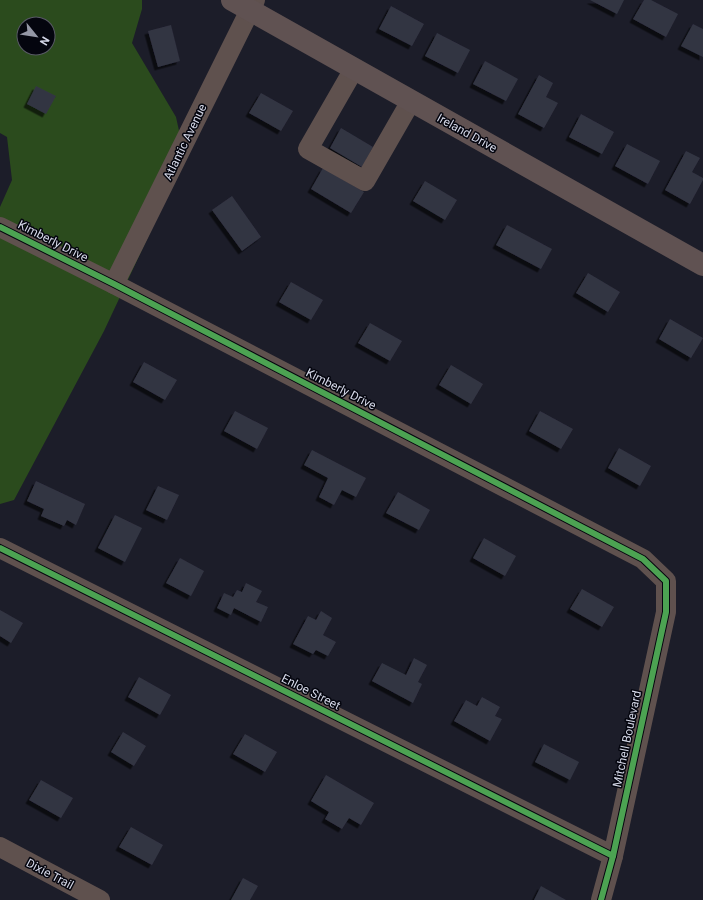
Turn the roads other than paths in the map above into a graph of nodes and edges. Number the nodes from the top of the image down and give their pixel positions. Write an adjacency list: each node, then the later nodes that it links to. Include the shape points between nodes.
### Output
1 (246, 3): 2 (main road, Ireland Drive); 6 (street, Atlantic Avenue)
2 (354, 69): 3 (main road, Ireland Drive); 3 (street, via 308,149 365,181)
3 (411, 101): 5 (main road, Ireland Drive)
4 (0, 227): 6 (street, Kimberly Drive)
5 (703, 265)
6 (114, 284): 8 (street, Kimberly Drive, via 643,559)
7 (0, 548): 10 (street, Enloe Street)
8 (666, 581): 10 (street, Mitchell Boulevard, via 666,612)
9 (0, 847): 11 (street, Dixie Trail)
10 (613, 856): 12 (street, Mitchell Boulevard)
11 (100, 900)
12 (601, 900)

